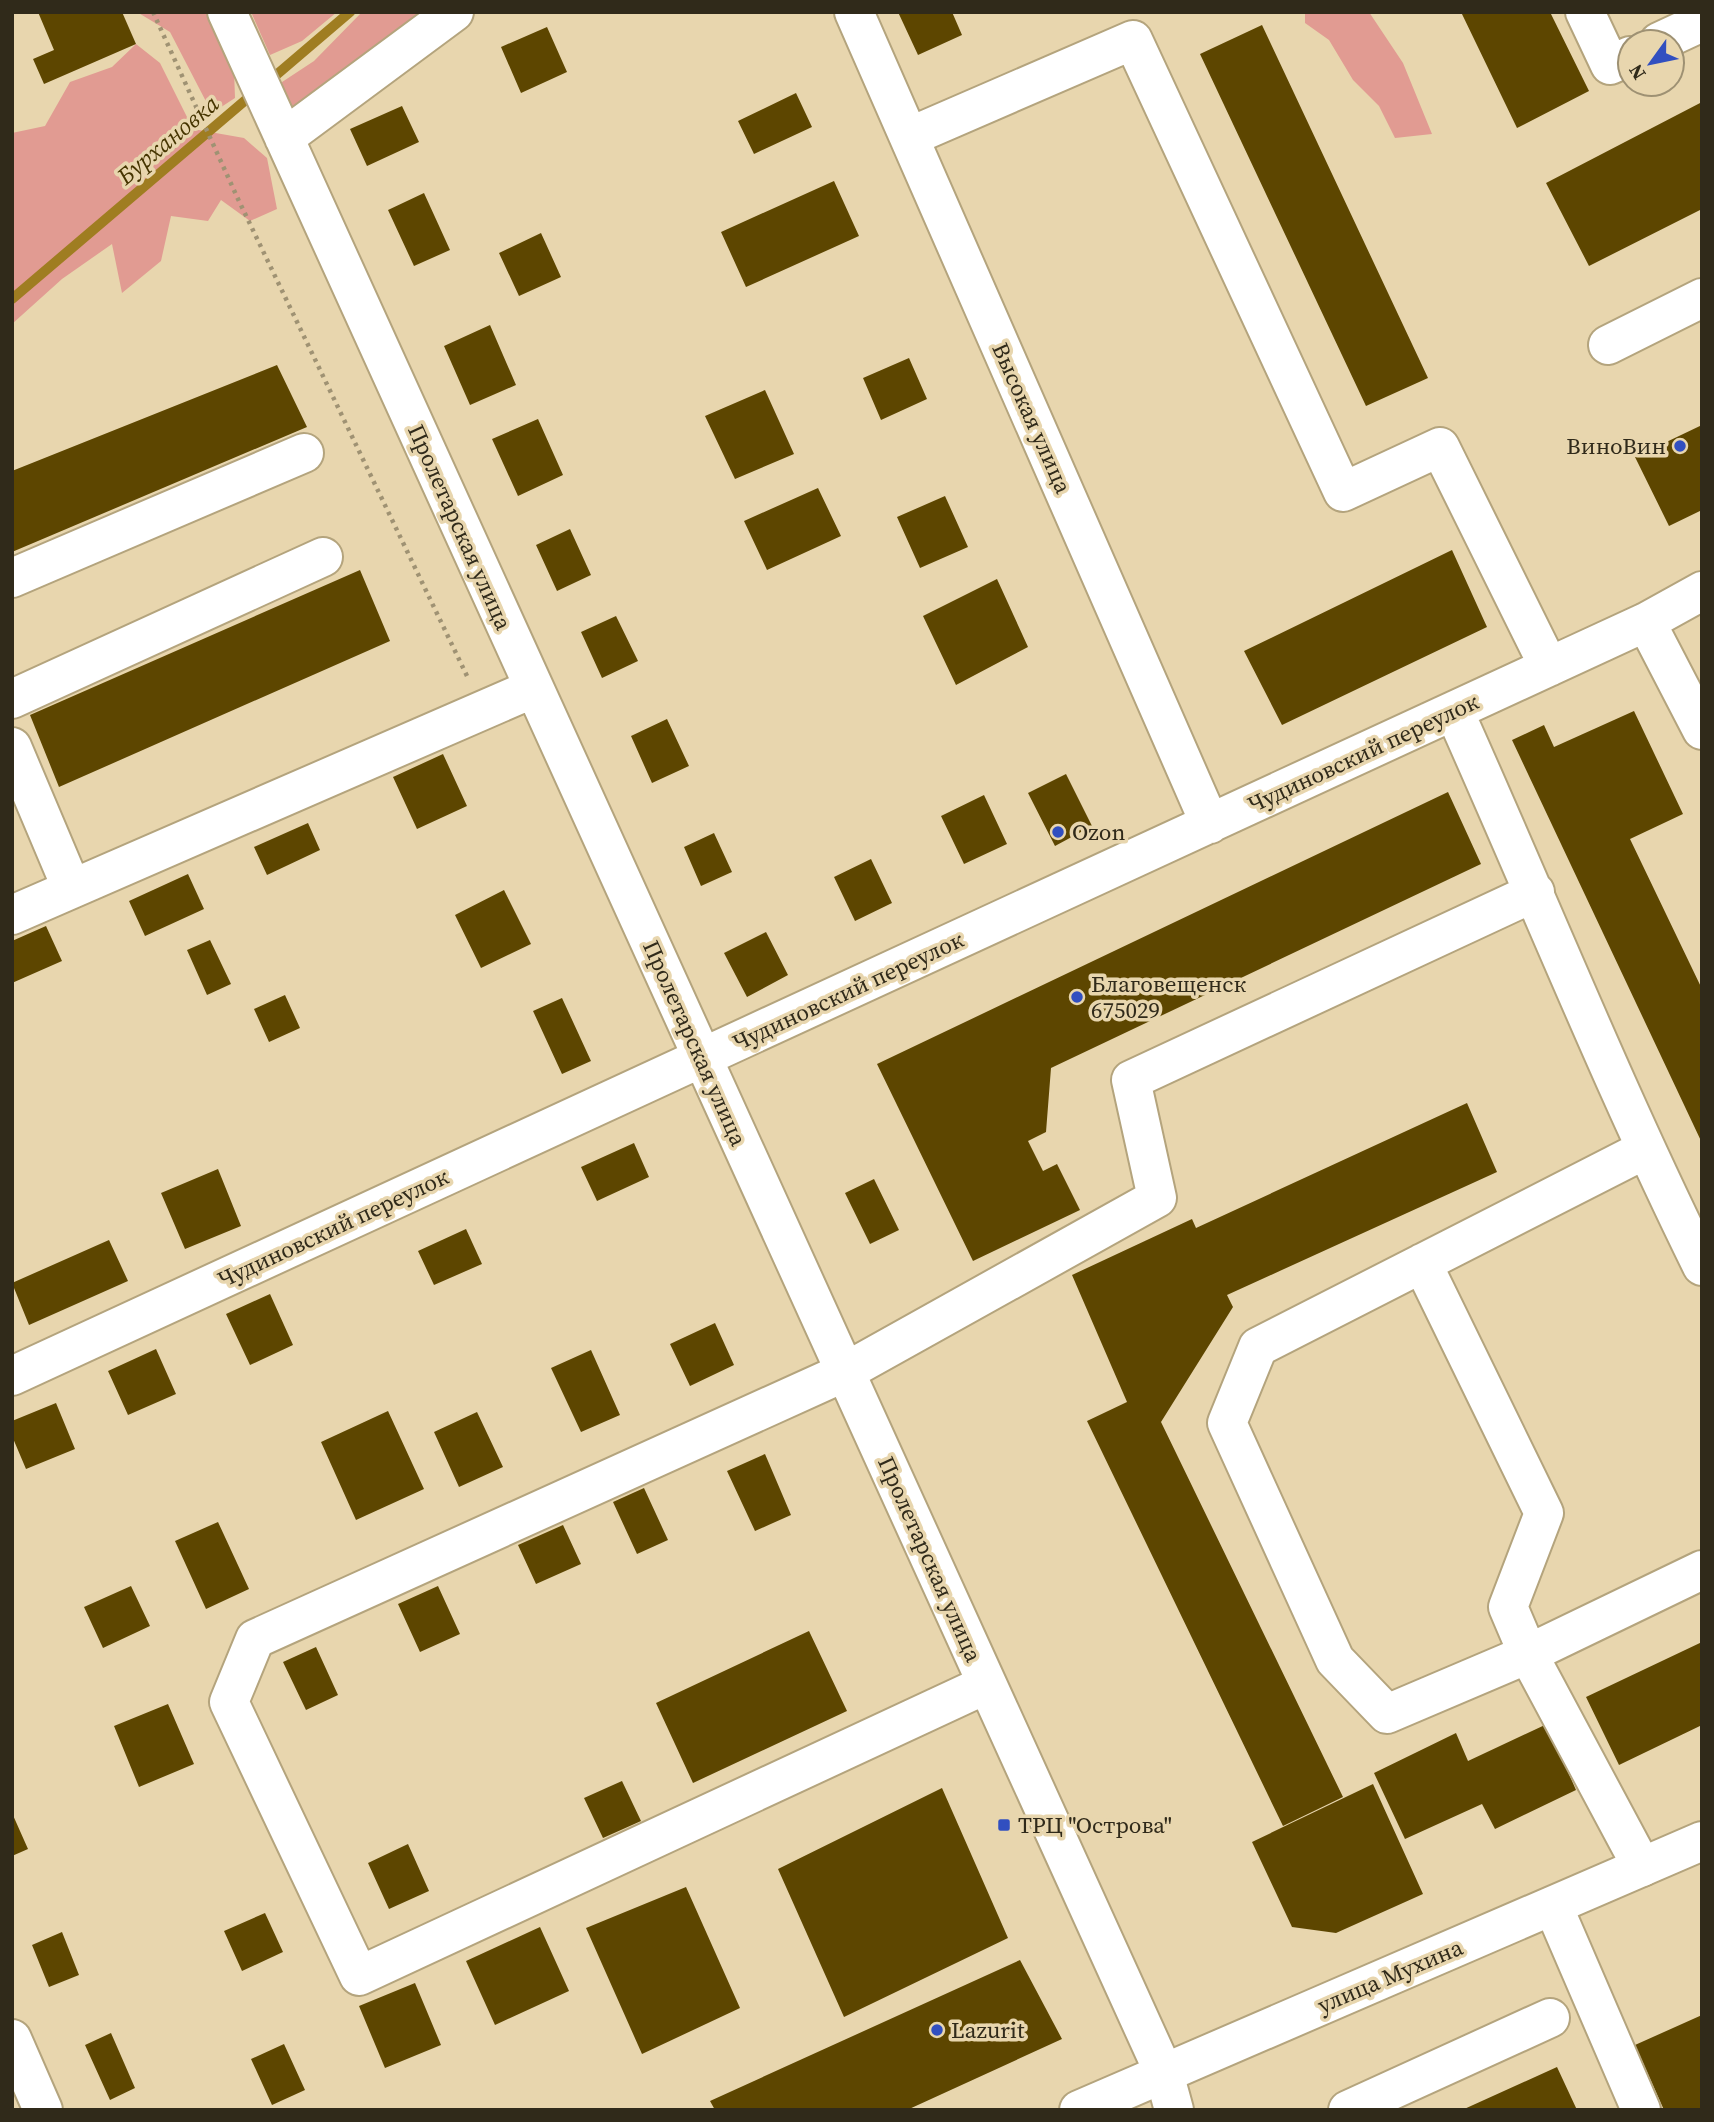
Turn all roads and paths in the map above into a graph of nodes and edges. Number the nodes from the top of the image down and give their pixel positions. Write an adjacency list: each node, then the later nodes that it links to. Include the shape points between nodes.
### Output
1 (153, 12): 21 (path)
2 (226, 12): 10 (street, Пролетарская улица)
3 (454, 12): 10 (street)
4 (855, 12): 9 (street, Высокая улица)
5 (1585, 12): 8 (street, via 1610,65)
6 (1702, 22): 7 (street)
7 (1686, 29)
8 (1616, 62)
9 (909, 137): 18 (street, via 1133,40 1343,492 1440,447); 25 (street, Высокая улица)
10 (284, 138): 19 (street, Пролетарская улица)
11 (1702, 298): 12 (street)
12 (1608, 345)
13 (304, 453): 15 (street)
14 (323, 557): 20 (street)
15 (12, 578)
16 (1702, 591): 17 (street, Чудиновский переулок)
17 (1646, 622): 18 (street, Чудиновский переулок); 23 (street)
18 (1549, 667): 22 (street, Чудиновский переулок)
19 (534, 688): 21 (street); 29 (street, Пролетарская улица)
20 (12, 699)
21 (483, 709): 26 (street)
22 (1454, 711): 25 (street, Чудиновский переулок); 27 (street)
23 (1702, 730)
24 (12, 747): 26 (street)
25 (1210, 824): 29 (street, Чудиновский переулок)
26 (72, 889): 28 (street)
27 (1535, 892): 30 (street); 33 (street, via 1131,1080 1157,1198)
28 (12, 915)
29 (702, 1058): 33 (street, Пролетарская улица); 34 (street, Чудиновский переулок)
30 (1644, 1150): 31 (street); 32 (street)
31 (1422, 1263): 36 (street, via 1544,1513 1508,1607); 36 (street, via 1258,1347 1227,1423 1335,1660 1387,1714)
32 (1702, 1266)
33 (845, 1372): 37 (street, Пролетарская улица); 37 (street, via 255,1639 229,1702 359,1976)
34 (12, 1377)
35 (1702, 1570): 36 (street)
36 (1528, 1654): 39 (street)
37 (987, 1684): 43 (street, Пролетарская улица)
38 (1702, 1841): 39 (street, улица Мухина)
39 (1642, 1867): 40 (street, улица Мухина)
40 (1553, 1906): 43 (street, улица Мухина); 48 (street)
41 (1550, 2018): 47 (street)
42 (15, 2051): 44 (street)
43 (1164, 2073): 45 (street, улица Мухина); 46 (street, Пролетарская улица)
44 (43, 2110)
45 (1079, 2110)
46 (1174, 2110)
47 (1348, 2110)
48 (1641, 2110)

